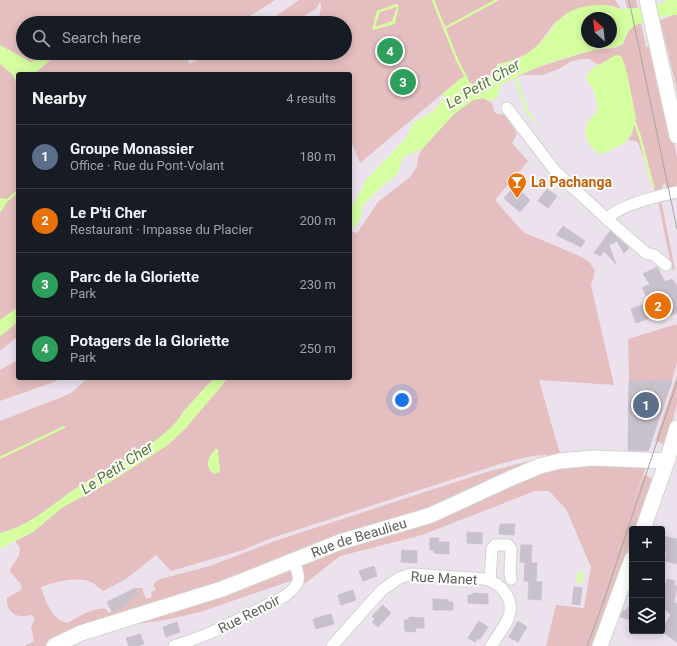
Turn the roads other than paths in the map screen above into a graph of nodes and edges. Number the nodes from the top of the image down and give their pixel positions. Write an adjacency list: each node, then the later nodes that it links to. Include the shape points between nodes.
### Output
1 (646, 0): 3 (street)
2 (507, 108): 5 (street, via 556,172)
3 (677, 136)
4 (677, 192): 5 (street, via 612,213)
5 (607, 219): 6 (street, via 646,253 654,255)
6 (666, 265)
7 (677, 428): 8 (street)
8 (667, 461): 9 (street); 10 (street, Rue de Beaulieu, via 593,458 551,463 509,478 431,515 340,542)
9 (644, 526)
10 (294, 561): 14 (street, Rue de Beaulieu, via 222,589 81,633); 15 (street, Rue Renoir, via 299,582 285,596 219,629)
11 (631, 562): 18 (street)
12 (511, 579): 13 (street, Rue Manet, via 511,549 508,545 497,544 492,550)
13 (490, 580): 16 (street, Rue Manet, via 411,574 399,578 382,590); 17 (street, Rue Manet, via 504,590 510,610 507,620)
14 (54, 646)
15 (174, 646)
16 (332, 646)
17 (491, 646)
18 (600, 646)

